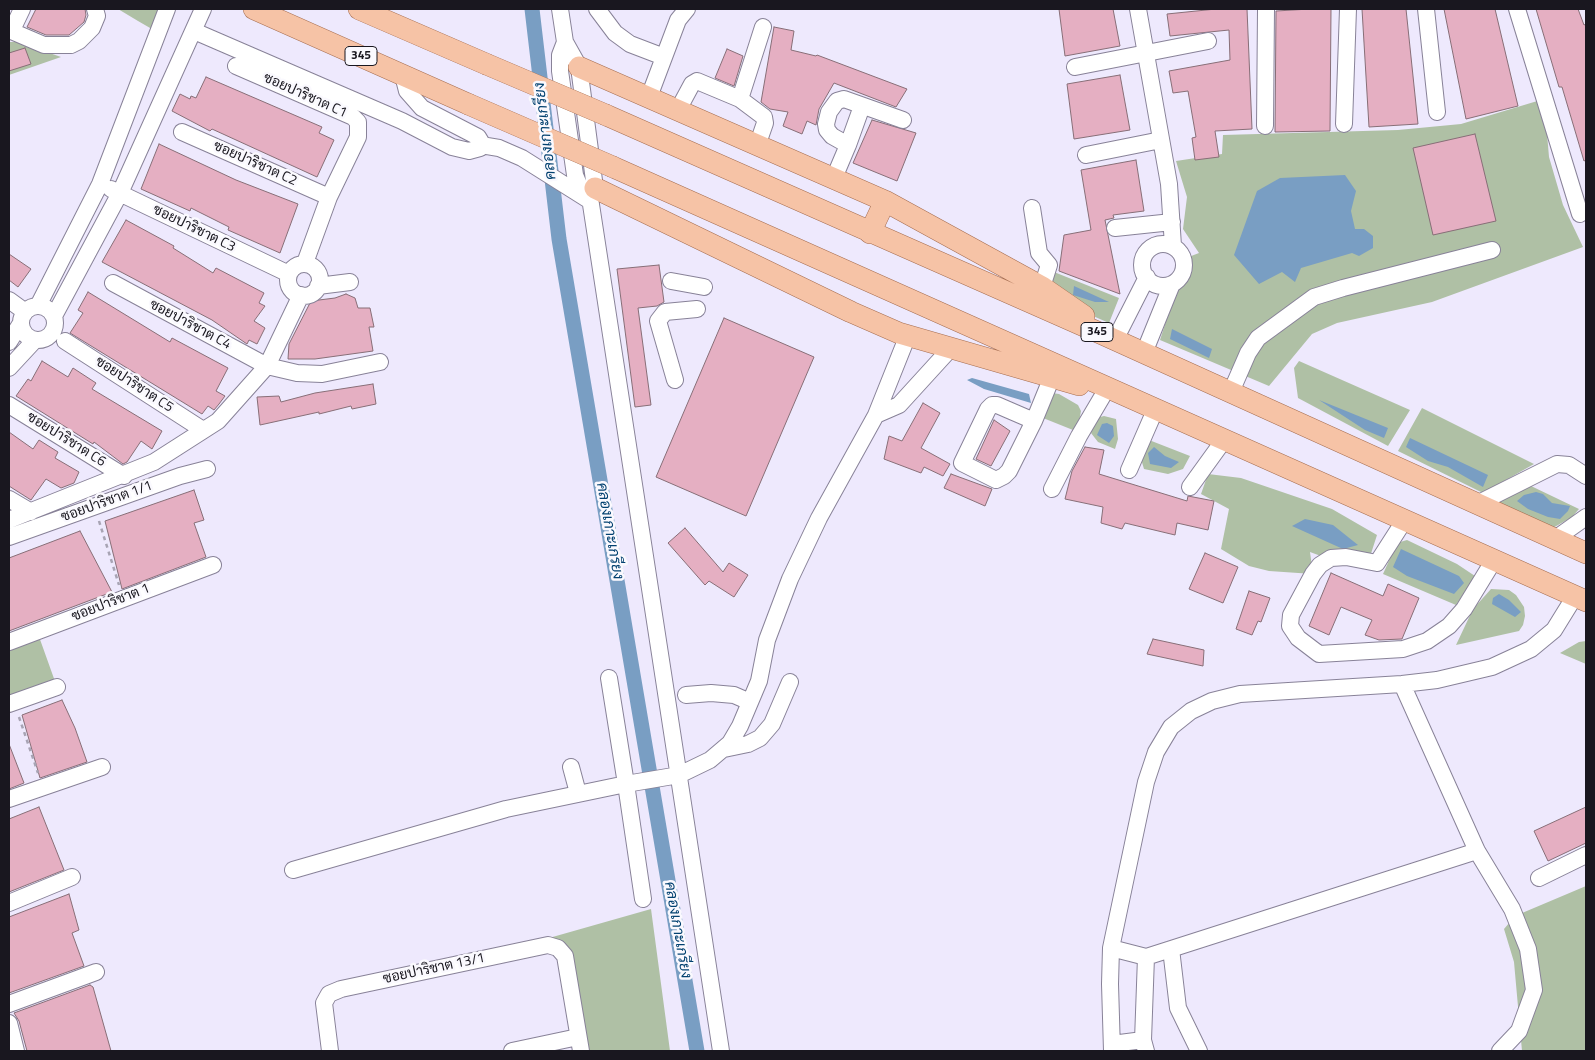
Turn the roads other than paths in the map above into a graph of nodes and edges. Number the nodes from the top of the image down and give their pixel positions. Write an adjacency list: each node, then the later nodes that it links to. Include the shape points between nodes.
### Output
1 (22, 9): 16 (street)
2 (95, 9): 16 (street, via 98,16 92,28 71,44 44,46)
3 (167, 9): 41 (street)
4 (203, 9): 17 (street)
5 (254, 9): 25 (main road, 345)
6 (359, 9): 50 (main road, 345, bridge)
7 (560, 9): 19 (street)
8 (597, 9): 21 (street, via 615,33 630,44)
9 (687, 9): 21 (street, via 678,20)
10 (1138, 9): 20 (street)
11 (1266, 9): 33 (street)
12 (1348, 9): 32 (street)
13 (1426, 9): 30 (street)
14 (1517, 9): 47 (street)
15 (763, 27): 27 (street)
16 (10, 30)
17 (194, 31): 36 (street, via 402,121 452,147 469,151); 42 (street)
18 (1208, 41): 20 (street)
19 (565, 42): 23 (street); 43 (street, via 560,55 560,71 575,175 580,186)
20 (1146, 53): 24 (street); 35 (street)
21 (664, 57): 26 (street)
22 (236, 66): 44 (street, ซอยปาริชาต C1, via 358,122 358,137)
23 (579, 67): 26 (main road); 43 (street)
24 (1076, 67)
25 (403, 75): 36 (street, via 407,91 422,108 471,132); 63 (main road, 345, bridge, via 614,166)
26 (649, 97): 29 (main road)
27 (740, 98): 29 (street, via 697,81 692,84); 38 (street, via 764,117)
28 (862, 106): 31 (street); 37 (street); 37 (street, via 840,99 829,112 827,130)
29 (678, 110): 38 (main road)
30 (1437, 112)
31 (902, 120)
32 (1344, 124)
33 (1265, 126)
34 (182, 132): 44 (street, ซอยปาริชาต C2)
35 (1161, 140): 39 (street); 48 (street)
36 (481, 145): 43 (street, via 499,148 522,158 563,184)
37 (848, 145): 40 (street)
38 (757, 146): 40 (main road)
39 (1086, 155)
40 (834, 178): 45 (main road)
41 (100, 184): 42 (street, ซอยปาริชาต C3); 65 (street)
42 (120, 193): 54 (street, ซอยปาริชาต C3); 68 (street)
43 (592, 196): 69 (main road); 120 (street)
44 (329, 197): 53 (street)
45 (885, 201): 50 (main road); 62 (main road)
46 (1032, 208): 62 (street, via 1039,253 1049,265)
47 (1580, 214)
48 (1172, 222): 49 (street); 51 (street)
49 (1115, 228)
50 (870, 233): 71 (main road, 345)
51 (1172, 246): 55 (street, via 1156,245 1148,252 1143,261); 59 (street, via 1181,254 1184,265 1181,276)
52 (1492, 250): 83 (street, via 1314,297 1258,338)
53 (305, 264): 54 (street, via 292,268); 60 (street, via 314,267 319,276)
54 (289, 274): 64 (street, via 290,287)
55 (1147, 277): 59 (street, via 1156,284); 71 (street)
56 (671, 281): 61 (street)
57 (350, 282): 60 (street)
58 (113, 283): 78 (street, ซอยปาริชาต C4)
59 (1172, 284): 76 (street)
60 (318, 286): 64 (street, via 314,292)
61 (704, 287)
62 (1042, 287): 71 (main road)
63 (882, 288): 69 (main road); 84 (main road, 345)
64 (300, 295): 78 (street)
65 (38, 306): 67 (street, via 26,311); 68 (street, via 50,310)
66 (697, 309): 81 (street, via 665,312 658,321)
67 (17, 310): 72 (street, via 28,336); 74 (street)
68 (54, 316): 72 (street, via 52,334)
69 (872, 321): 70 (main road)
70 (908, 336): 75 (main road); 87 (street)
71 (1109, 337): 76 (main road, 345)
72 (35, 340): 79 (street)
73 (65, 341): 89 (street, ซอยปาริชาต C5)
74 (9, 342)
75 (950, 348): 80 (main road); 87 (street, via 899,405)
76 (1144, 353): 83 (main road, 345)
77 (380, 362): 78 (street, ซอยปาริชาต C4, via 322,374 297,373)
78 (267, 366): 89 (street, via 227,413)
79 (9, 368)
80 (1052, 377): 82 (main road); 88 (street)
81 (674, 380)
82 (1105, 392): 84 (main road); 96 (street)
83 (1231, 392): 98 (main road, 345)
84 (1133, 398): 86 (main road, 345)
85 (9, 405): 93 (street, ซอยปาริชาต C6)
86 (1156, 408): 90 (main road, 345); 92 (street)
87 (876, 416): 115 (street, via 819,518 790,579)
88 (1034, 421): 88 (street, via 1009,471 1000,479 996,480 962,462 992,405)
89 (203, 430): 93 (street, via 154,462)
90 (1224, 440): 95 (street); 102 (main road, 345)
91 (207, 469): 104 (street, ซอยปาริชาต 1/1)
92 (1129, 470)
93 (124, 476): 99 (street)
94 (1586, 476): 98 (street, via 1569,465 1557,464)
95 (1190, 487)
96 (1052, 489)
97 (9, 499): 99 (street)
98 (1485, 500): 103 (main road, 345)
99 (31, 512): 101 (street)
100 (1586, 517): 103 (street)
101 (9, 520)
102 (1404, 521): 106 (main road, 345); 106 (street, via 1377,563 1346,557 1331,558 1317,570 1291,615 1290,626 1298,638 1320,654 1403,649 1427,641 1449,626 1464,609)
103 (1559, 536): 105 (main road, 345)
104 (9, 537)
105 (1586, 554)
106 (1494, 560): 108 (main road, 345)
107 (212, 564): 109 (street, ซอยปาริชาต 1)
108 (1581, 599): 112 (street, via 1554,630 1531,649 1492,667 1437,680)
109 (9, 642)
110 (609, 678): 121 (street)
111 (790, 682): 117 (street, via 772,724 764,734 748,744)
112 (1402, 684): 124 (street); 131 (street, via 1240,694 1190,711 1171,727 1156,752 1146,782)
113 (57, 687): 116 (street)
114 (686, 695): 115 (street, via 734,695)
115 (750, 702): 117 (street, via 740,726)
116 (11, 703)
117 (724, 748): 120 (street, via 710,760)
118 (102, 767): 123 (street)
119 (571, 767): 122 (street)
120 (672, 776): 121 (street); 143 (street)
121 (632, 783): 122 (street); 129 (street)
122 (578, 793): 126 (street, via 506,809)
123 (9, 799)
124 (1478, 851): 132 (street); 145 (street, via 1512,909 1528,949 1534,990 1519,1031)
125 (1586, 855): 128 (street)
126 (293, 870)
127 (72, 877): 130 (street)
128 (1539, 878)
129 (643, 899)
130 (9, 903)
131 (1111, 948): 133 (street); 139 (street)
132 (1171, 949): 133 (street); 144 (street, via 1178,1008)
133 (1146, 957): 138 (street)
134 (96, 972): 135 (street)
135 (9, 1004)
136 (9, 1022): 140 (street)
137 (580, 1044): 141 (street, ซอยปาริชาต 13/1, via 565,956 558,948 548,945 341,988 329,994 324,1003); 142 (street)
138 (1145, 1046): 139 (street)
139 (1112, 1048)
140 (16, 1051)
141 (330, 1051)
142 (512, 1051)
143 (720, 1051)
144 (1198, 1051)
145 (1500, 1051)

